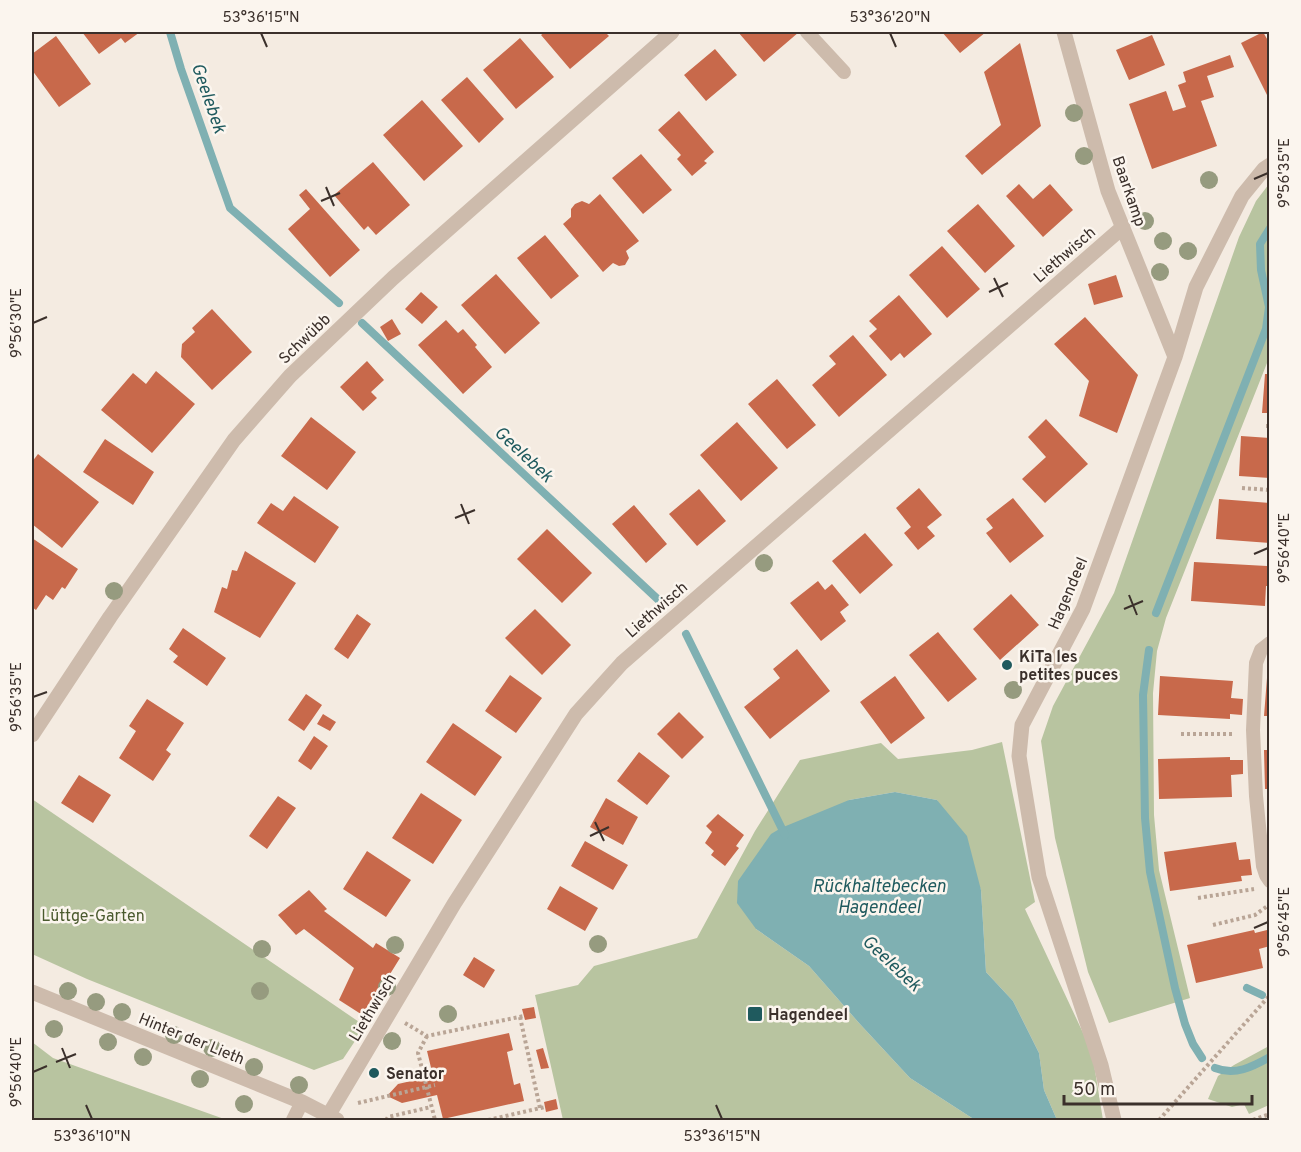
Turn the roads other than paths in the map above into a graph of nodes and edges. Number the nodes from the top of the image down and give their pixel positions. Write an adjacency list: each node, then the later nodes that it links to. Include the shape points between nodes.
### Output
1 (672, 32): 9 (street, Schwübb, via 393,278 290,376 234,440)
2 (807, 32): 4 (lane)
3 (1064, 32): 6 (street, Baarkamp, via 1108,191)
4 (844, 72)
5 (1269, 165): 7 (street, Hagendeel, via 1242,196 1197,287)
6 (1123, 226): 7 (street, Baarkamp); 13 (street, Liethwisch, via 622,663 576,714 454,904)
7 (1175, 357): 15 (street, Hagendeel, via 1083,609 1022,725 1019,756 1039,877 1101,1065)
8 (1269, 643): 10 (lane, via 1256,663 1253,734)
9 (32, 735)
10 (1265, 884)
11 (32, 992): 12 (street, Hinter der Lieth)
12 (302, 1102): 13 (street, Hinter der Lieth); 14 (lane)
13 (332, 1115)
14 (293, 1120)
15 (1114, 1120)

